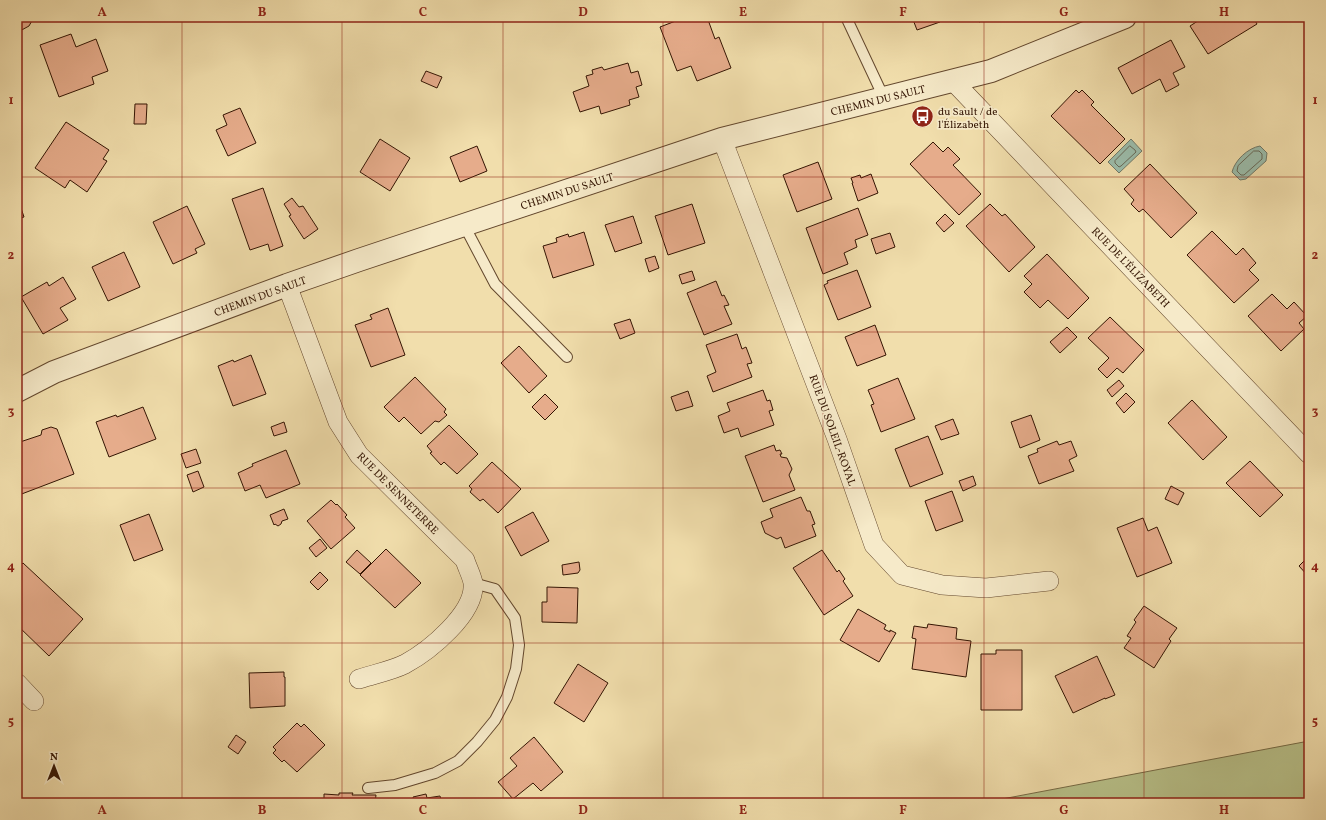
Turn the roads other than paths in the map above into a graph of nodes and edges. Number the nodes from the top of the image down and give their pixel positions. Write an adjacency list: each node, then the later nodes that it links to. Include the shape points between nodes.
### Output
1 (846, 17): 4 (lane)
2 (1125, 17): 3 (street, CHEMIN DU SAULT, via 991,71)
3 (954, 81): 4 (street, CHEMIN DU SAULT); 10 (street, RUE DE L'ÉLIZABETH)
4 (884, 98): 5 (street, CHEMIN DU SAULT)
5 (722, 139): 6 (street, CHEMIN DU SAULT); 11 (street, RUE DU SOLEIL-ROYAL, via 837,439 874,545 902,575 942,585 986,588)
6 (464, 225): 7 (street, CHEMIN DU SAULT); 8 (lane, via 496,284)
7 (287, 285): 9 (street, CHEMIN DU SAULT, via 54,372); 12 (street, RUE DE SENNETERRE, via 338,422 359,455 465,560)
8 (567, 357)
9 (17, 391)
10 (1309, 454)
11 (1049, 581)
12 (473, 582): 13 (street, RUE DE SENNETERRE, via 471,599 461,617 432,646 405,664); 16 (lane, via 495,589 515,618 519,645 516,669 495,720 458,760 435,773 395,785)
13 (359, 679)
14 (17, 683): 15 (street)
15 (34, 701)
16 (368, 788)

